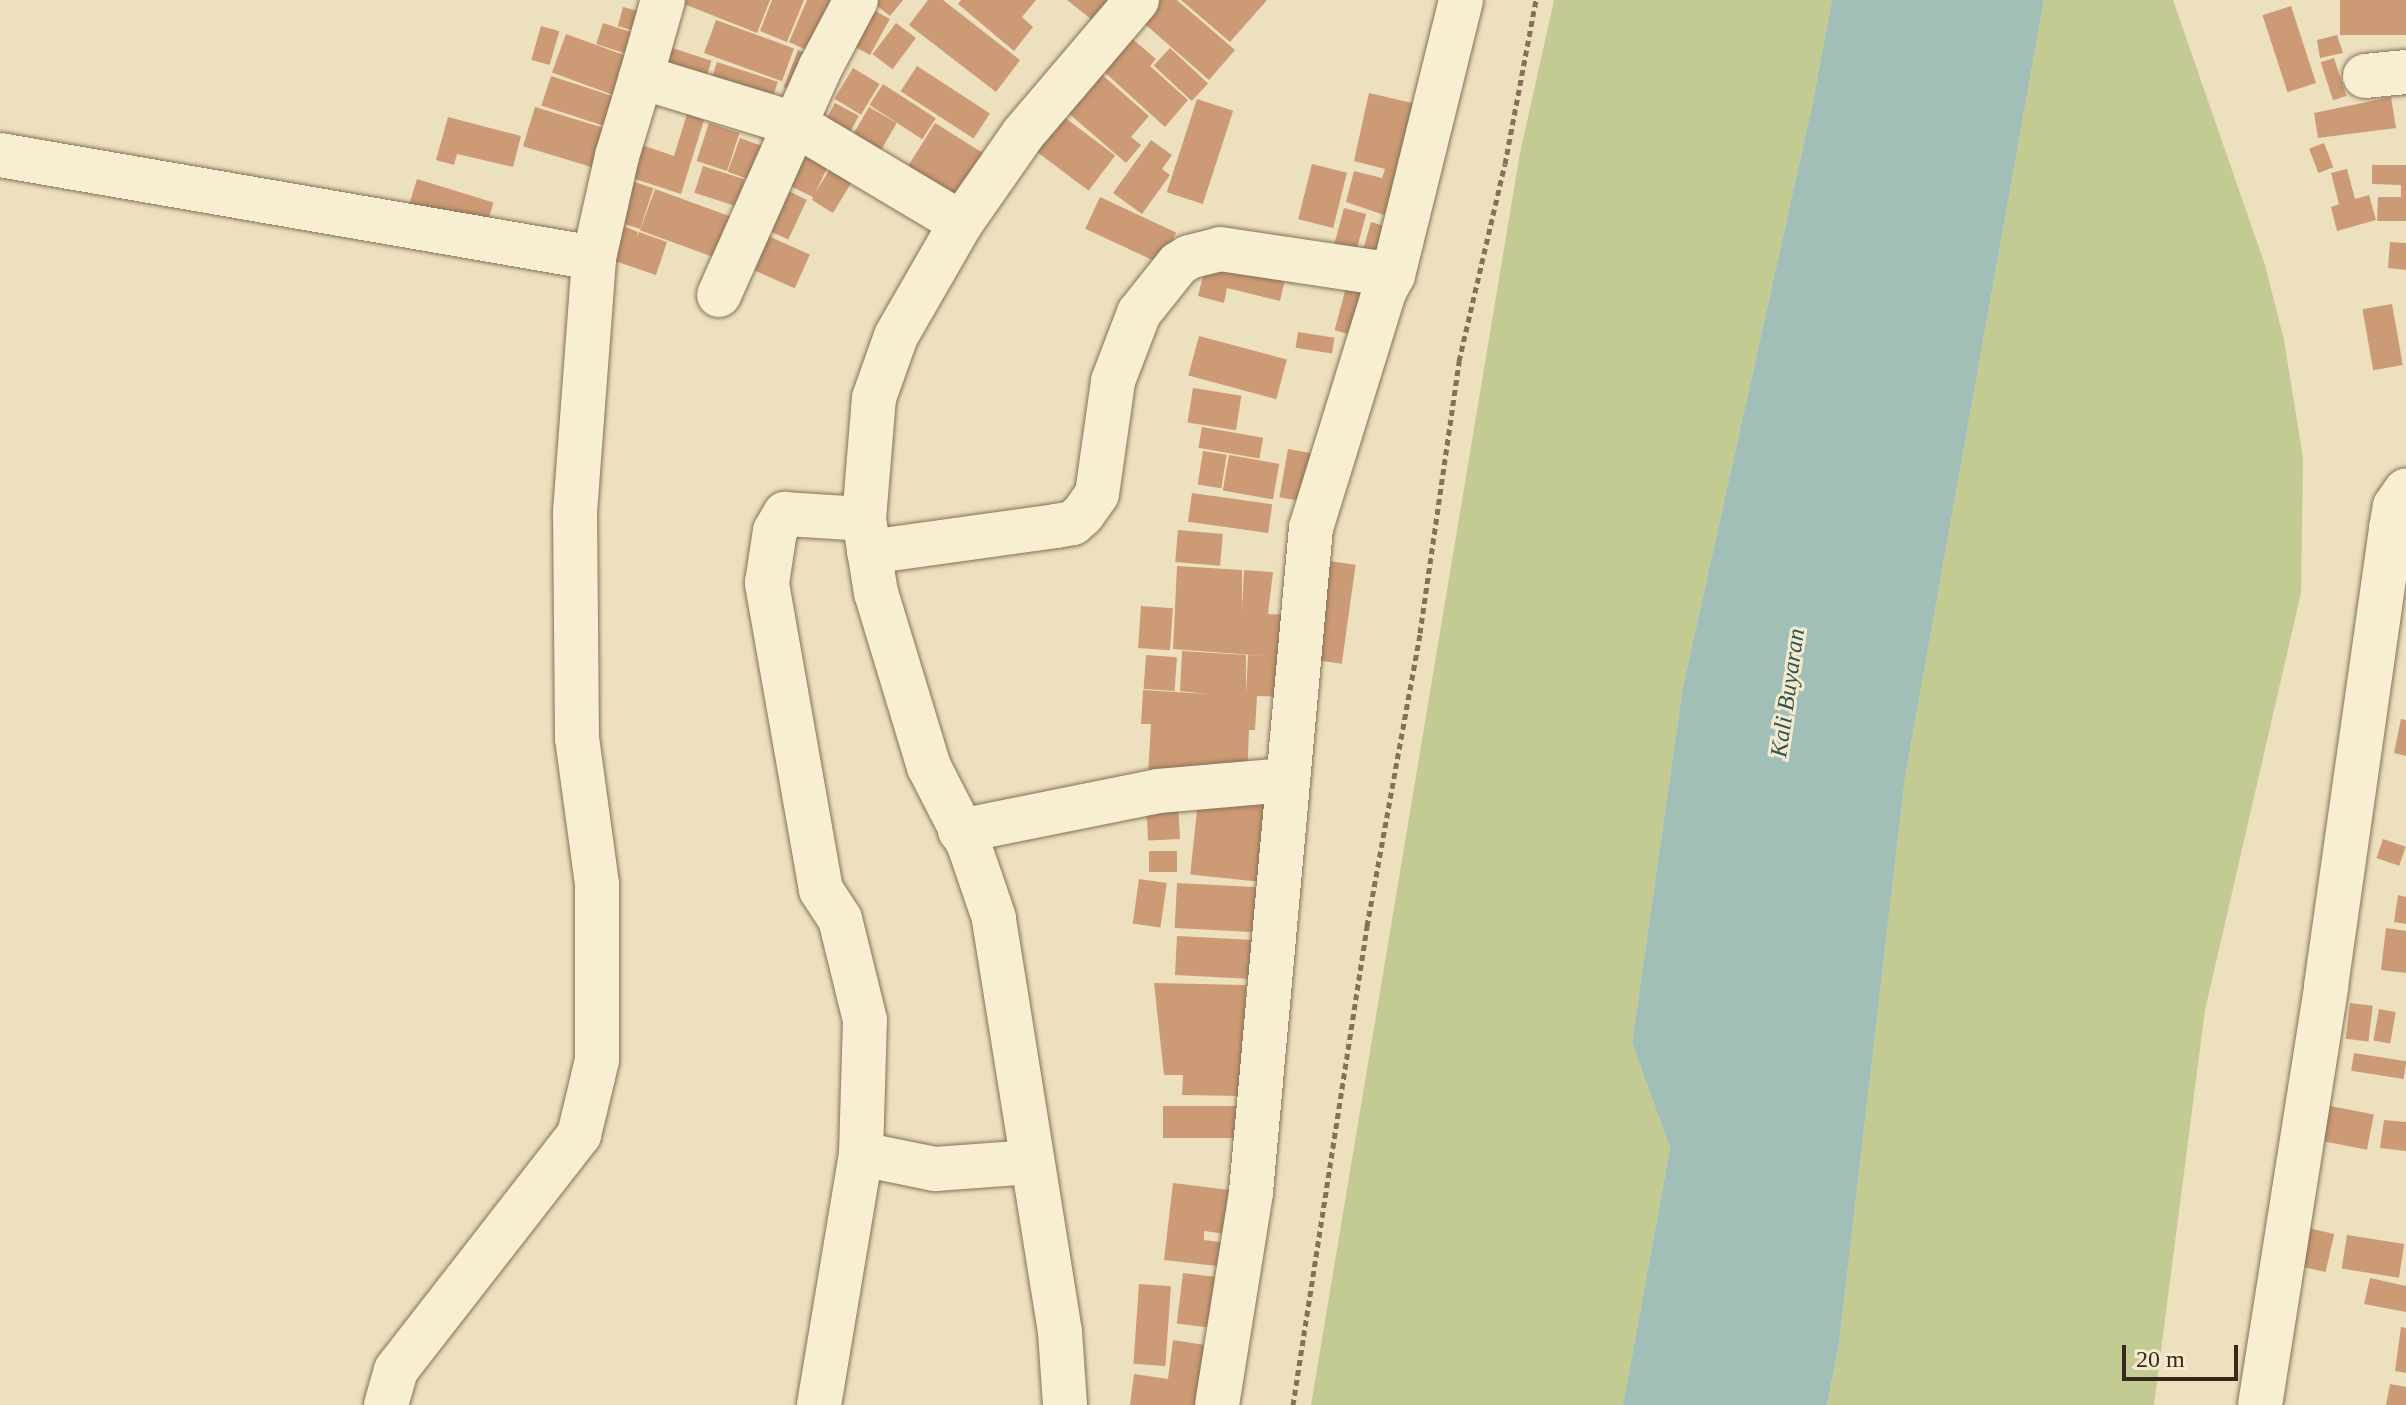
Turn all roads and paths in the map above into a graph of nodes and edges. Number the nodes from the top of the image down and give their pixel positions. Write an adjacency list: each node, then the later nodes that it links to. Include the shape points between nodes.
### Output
1 (663, 0): 6 (street)
2 (856, 0): 7 (street)
3 (1137, 0): 9 (street, via 1023,134)
4 (1461, 0): 11 (street)
5 (1536, 0): 23 (path, via 1459,361 1420,633 1367,926)
6 (641, 77): 7 (street); 10 (street)
7 (795, 124): 9 (street); 12 (street)
8 (0, 155): 10 (street)
9 (961, 223): 14 (street, via 896,336 874,398)
10 (594, 258): 19 (street, via 575,512 575,682 577,738 597,884 597,1060 579,1135 396,1370)
11 (1393, 275): 14 (street, via 1220,249 1189,257 1139,313 1113,381 1097,494 1073,523); 15 (street, via 1311,528)
12 (719, 295)
13 (2406, 490): 24 (street, via 2395,506 2391,528)
14 (866, 536): 16 (street, via 876,593 929,767); 17 (street, via 785,514 775,531 767,583 821,890 840,919 865,1020)
15 (1287, 780): 16 (street, via 1158,791); 22 (street, via 1251,1192)
16 (960, 831): 18 (street, via 994,918)
17 (861, 1154): 18 (street, via 935,1169); 20 (street)
18 (1032, 1162): 21 (street, via 1060,1332)
19 (386, 1405)
20 (819, 1405)
21 (1065, 1405)
22 (1217, 1405)
23 (1293, 1405)
24 (2260, 1405)

